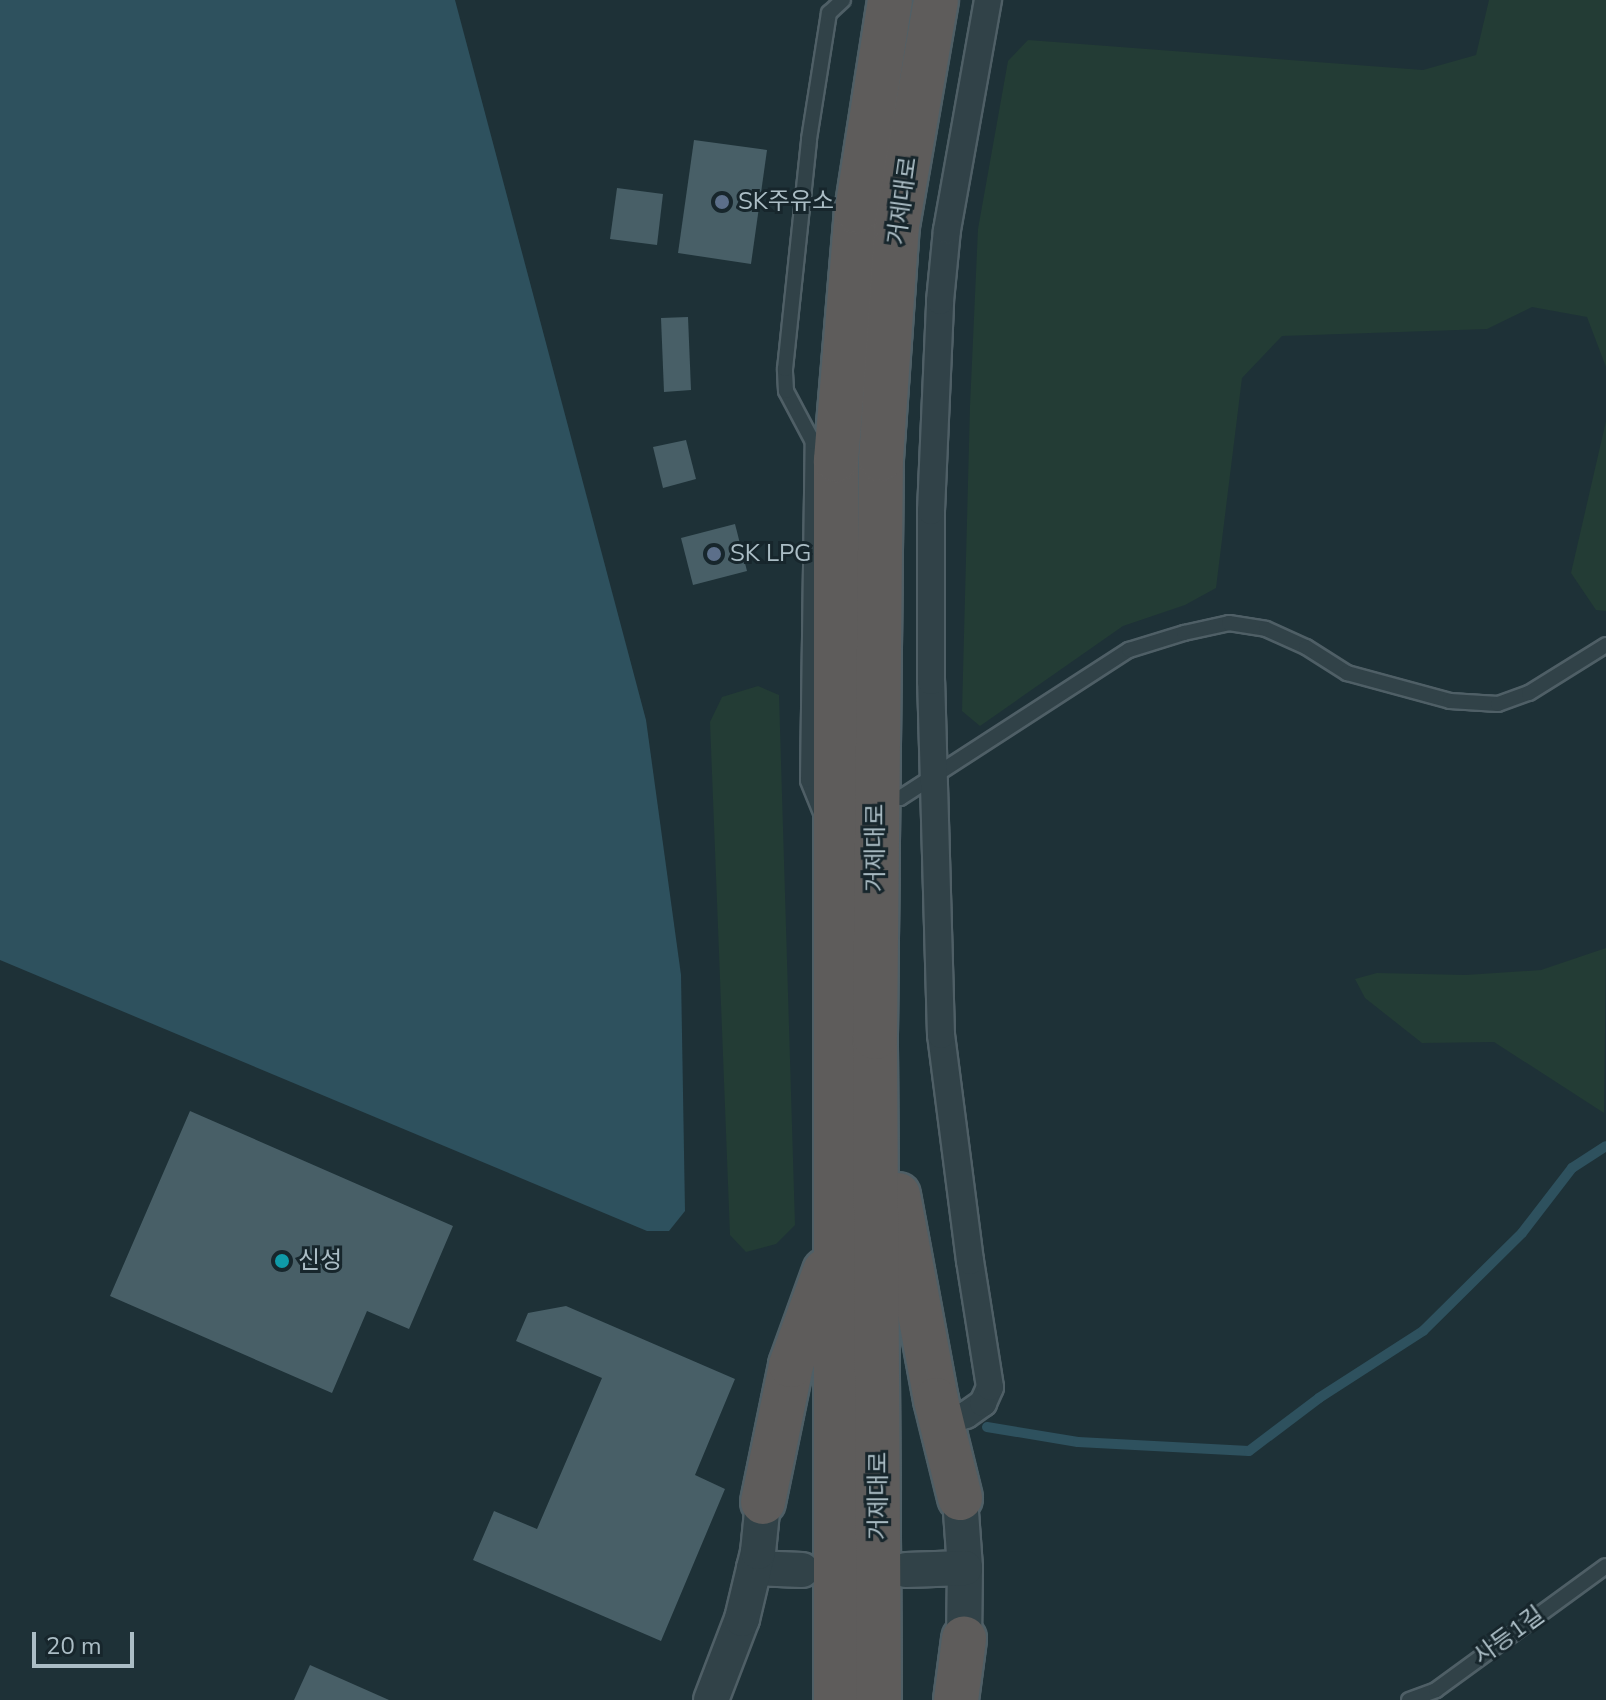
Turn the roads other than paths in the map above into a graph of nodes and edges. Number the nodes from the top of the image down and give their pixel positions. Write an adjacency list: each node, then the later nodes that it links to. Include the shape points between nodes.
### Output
1 (843, 0): 8 (lane, via 829,13 809,139 785,369 786,391 813,442 808,780)
2 (890, 0): 8 (highway, 거제대로, via 857,211 836,460)
3 (936, 0): 7 (highway, 거제대로, via 897,226 881,459)
4 (988, 0): 6 (street, via 947,230 940,301 931,511)
5 (1606, 645): 6 (lane, via 1529,693 1498,704 1402,690 1347,673 1266,629 1229,623 1129,650)
6 (934, 778): 7 (lane, via 900,798); 11 (street, via 941,1035 990,1387 983,1403)
7 (877, 798): 9 (highway, 거제대로)
8 (836, 850): 10 (highway, 거제대로)
9 (875, 1037): 11 (highway, via 906,1250); 22 (highway, 거제대로)
10 (835, 1242): 13 (highway, via 791,1365); 21 (highway, 거제대로)
11 (942, 1424): 12 (highway)
12 (960, 1498): 16 (street)
13 (763, 1502): 15 (street)
14 (1606, 1566): 24 (lane, 사등1길, via 1436,1690)
15 (754, 1568): 17 (street); 20 (street, via 742,1619)
16 (965, 1568): 18 (street); 19 (street)
17 (802, 1570)
18 (906, 1570)
19 (964, 1639): 23 (highway)
20 (711, 1700)
21 (836, 1700)
22 (879, 1700)
23 (956, 1700)
24 (1409, 1700)

